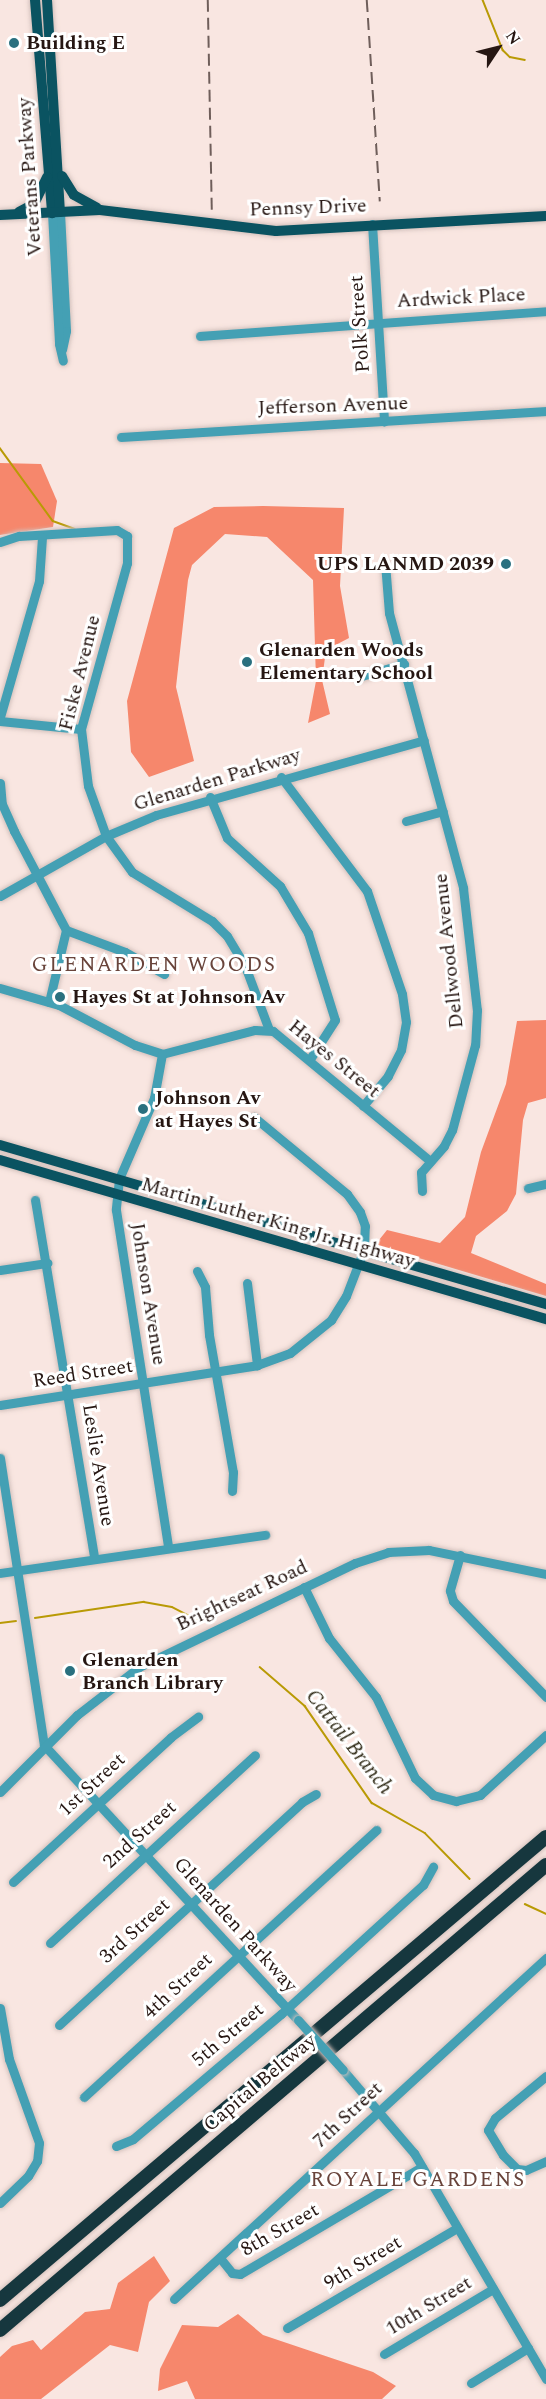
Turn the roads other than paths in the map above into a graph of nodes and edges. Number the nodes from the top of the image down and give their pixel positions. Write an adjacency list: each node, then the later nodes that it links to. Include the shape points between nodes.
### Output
1 (35, 0): 3 (main road, Veterans Parkway)
2 (47, 0): 4 (main road, Veterans Parkway)
3 (48, 149): 6 (main road, Veterans Parkway); 7 (main road, via 47,179 41,195 34,204)
4 (58, 165): 5 (main road, via 68,189); 6 (main road, Veterans Parkway)
5 (100, 210): 6 (main road, Pennsy Drive); 10 (main road, Pennsy Drive, via 264,231)
6 (56, 213): 7 (main road, Pennsy Drive); 14 (street, Veterans Parkway, via 66,331)
7 (14, 214): 8 (main road, Pennsy Drive)
8 (0, 215)
9 (546, 216): 10 (main road, Pennsy Drive)
10 (372, 224): 12 (street, Polk Street)
11 (546, 311): 12 (street, Ardwick Place)
12 (378, 321): 13 (street, Ardwick Place); 16 (street, Polk Street)
13 (200, 336)
14 (63, 362)
15 (546, 411): 16 (street, Jefferson Avenue)
16 (384, 422): 17 (street, Jefferson Avenue)
17 (122, 437)
18 (42, 537): 19 (street, via 15,537); 23 (street, via 39,581); 24 (street, Fiske Avenue, via 119,530 128,541 127,562)
19 (0, 542)
20 (385, 563): 21 (street, Dellwood Avenue, via 387,602)
21 (404, 664): 22 (street); 25 (street, Dellwood Avenue)
22 (358, 677)
23 (0, 719): 24 (street)
24 (81, 729): 32 (street, Fiske Avenue, via 86,776)
25 (424, 740): 26 (street, Glenarden Parkway); 30 (street, Dellwood Avenue)
26 (281, 777): 28 (street, Glenarden Parkway); 42 (street, via 364,885 402,994 406,1022 401,1050 388,1076)
27 (0, 783): 29 (street)
28 (210, 797): 32 (street, Glenarden Parkway); 41 (street, via 227,838 280,886 308,933 335,1020)
29 (1, 805): 33 (street)
30 (443, 811): 31 (street); 46 (street, Dellwood Avenue, via 465,896 477,1028 452,1130)
31 (406, 821)
32 (106, 836): 33 (street, Glenarden Parkway); 39 (street, Fiske Avenue, via 137,876 222,931 245,966)
33 (37, 874): 34 (street, Glenarden Parkway); 35 (street)
34 (0, 896)
35 (66, 930): 36 (street, via 124,952); 38 (street)
36 (165, 974)
37 (0, 988): 38 (street)
38 (49, 1002): 40 (street, via 135,1045)
39 (269, 1030): 40 (street, Hayes Street, via 255,1030); 41 (street, Hayes Street, via 286,1038)
40 (162, 1054): 47 (street, Johnson Avenue, via 154,1098)
41 (310, 1059): 42 (street, Hayes Street)
42 (363, 1106): 46 (street, Hayes Street)
43 (254, 1117): 53 (street, Reed Street, via 347,1194 365,1226)
44 (0, 1145): 47 (main road, Martin Luther King Jr. Highway)
45 (0, 1160): 51 (main road, Martin Luther King Jr. Highway)
46 (430, 1161): 50 (street, Dellwood Avenue, via 420,1178)
47 (119, 1179): 51 (street, Johnson Avenue); 53 (main road, Martin Luther King Jr. Highway)
48 (546, 1184): 49 (street)
49 (528, 1188)
50 (422, 1191)
51 (118, 1195): 55 (main road, Martin Luther King Jr. Highway); 63 (street, Johnson Avenue, via 117,1213)
52 (35, 1200): 54 (street, Leslie Avenue)
53 (364, 1249): 55 (street, Reed Street); 59 (main road, Martin Luther King Jr. Highway)
54 (47, 1263): 56 (street); 64 (street, Leslie Avenue)
55 (360, 1265): 60 (main road, Martin Luther King Jr. Highway); 61 (street, Reed Street, via 341,1305 324,1328 290,1353)
56 (0, 1270)
57 (197, 1270): 62 (street, via 205,1287)
58 (247, 1283): 61 (street)
59 (546, 1304)
60 (546, 1319)
61 (257, 1365): 62 (street, Reed Street)
62 (216, 1372): 63 (street, Reed Street); 67 (street, via 233,1472)
63 (143, 1382): 64 (street, Reed Street); 69 (street, Johnson Avenue)
64 (69, 1394): 65 (street, Reed Street); 71 (street, Leslie Avenue)
65 (0, 1405)
66 (0, 1458): 72 (street)
67 (232, 1491)
68 (264, 1535): 69 (street)
69 (168, 1547): 71 (street)
70 (460, 1555): 74 (street, Brightseat Road); 75 (street, Brightseat Road, via 417,1550 388,1552); 76 (street, via 450,1591 453,1601)
71 (94, 1558): 72 (street)
72 (18, 1569): 73 (street); 79 (street)
73 (0, 1573)
74 (546, 1574)
75 (304, 1587): 78 (street, via 329,1638 382,1707 415,1778 433,1795 456,1801 480,1795); 79 (street, Brightseat Road, via 139,1667 90,1702)
76 (546, 1697)
77 (198, 1717): 83 (street, 1st Street)
78 (546, 1735)
79 (45, 1745): 81 (street, Brightseat Road); 83 (street, Glenarden Parkway)
80 (255, 1755): 86 (street, 2nd Street)
81 (0, 1792)
82 (316, 1794): 90 (street, 3rd Street, via 305,1799)
83 (98, 1804): 86 (street, Glenarden Parkway); 89 (street, 1st Street)
84 (376, 1830): 92 (street, 4th Street)
85 (546, 1837): 108 (highway, Capital Beltway)
86 (146, 1855): 90 (street, Glenarden Parkway); 91 (street, 2nd Street)
87 (546, 1865): 110 (highway, Capital Beltway)
88 (433, 1868): 95 (street, 5th Street, via 423,1885)
89 (13, 1882)
90 (191, 1904): 92 (street, Glenarden Parkway); 96 (street, 3rd Street)
91 (50, 1943)
92 (238, 1955): 95 (street, Glenarden Parkway); 98 (street, 4th Street)
93 (546, 1958): 99 (street, 7th Street)
94 (0, 2008): 103 (street, via 9,2059 39,2143 34,2168)
95 (287, 2009): 99 (street, Glenarden Parkway, bridge); 100 (street, 5th Street, via 133,2139)
96 (59, 2025)
97 (546, 2076): 101 (street, via 495,2118 488,2130 503,2156 517,2169 529,2169)
98 (84, 2097)
99 (380, 2110): 102 (street, Glenarden Parkway); 105 (street, 7th Street)
100 (116, 2146)
101 (546, 2161)
102 (422, 2167): 104 (street, Glenarden Parkway); 105 (street, 8th Street, via 240,2274 232,2273)
103 (0, 2204)
104 (457, 2228): 106 (street, Glenarden Parkway); 109 (street, 9th Street)
105 (220, 2258): 107 (street, 7th Street)
106 (493, 2289): 111 (street, Glenarden Parkway); 112 (street, 10th Street)
107 (174, 2299)
108 (0, 2300)
109 (287, 2328)
110 (0, 2330)
111 (528, 2348): 113 (street, Glenarden Parkway); 115 (street)
112 (384, 2354)
113 (543, 2364): 114 (street, Glenarden Parkway)
114 (546, 2379)
115 (471, 2383)

